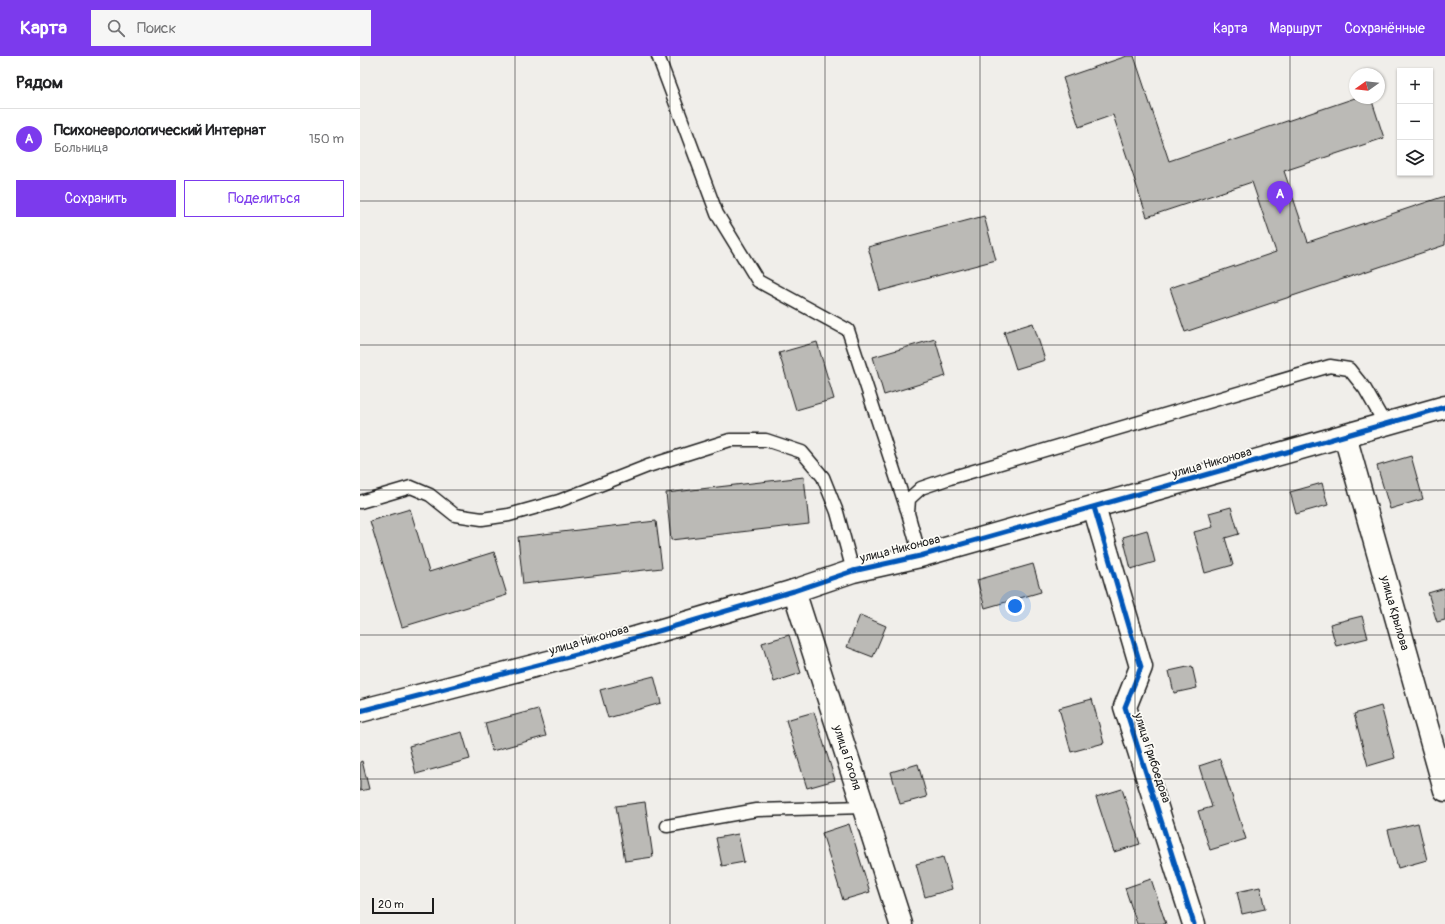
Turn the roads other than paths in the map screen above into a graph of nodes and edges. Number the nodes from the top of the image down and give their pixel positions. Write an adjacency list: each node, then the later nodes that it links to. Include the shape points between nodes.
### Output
1 (658, 56): 7 (lane, via 717,214 758,281 848,330)
2 (1445, 407): 3 (street, улица Никонова)
3 (1385, 424): 4 (street, улица Никонова); 7 (lane, via 1349,369 1330,366 920,488 909,499)
4 (1345, 436): 6 (street, улица Никонова); 12 (street, улица Крылова)
5 (360, 502): 9 (lane, via 411,487 430,495 456,515 482,519 509,515 559,501 648,466 730,440 766,440 802,452 823,477 837,512)
6 (1094, 506): 8 (street, улица Никонова); 16 (street, улица Грибоедова, via 1141,667 1125,707)
7 (908, 513): 8 (lane)
8 (920, 556): 9 (street, улица Никонова)
9 (853, 571): 10 (street, улица Никонова)
10 (794, 591): 11 (street, улица Никонова, via 584,653); 13 (street, улица Гоголя)
11 (360, 711)
12 (1445, 790)
13 (864, 807): 14 (lane, via 757,810); 15 (street, улица Гоголя)
14 (667, 826)
15 (901, 924)
16 (1194, 924)

